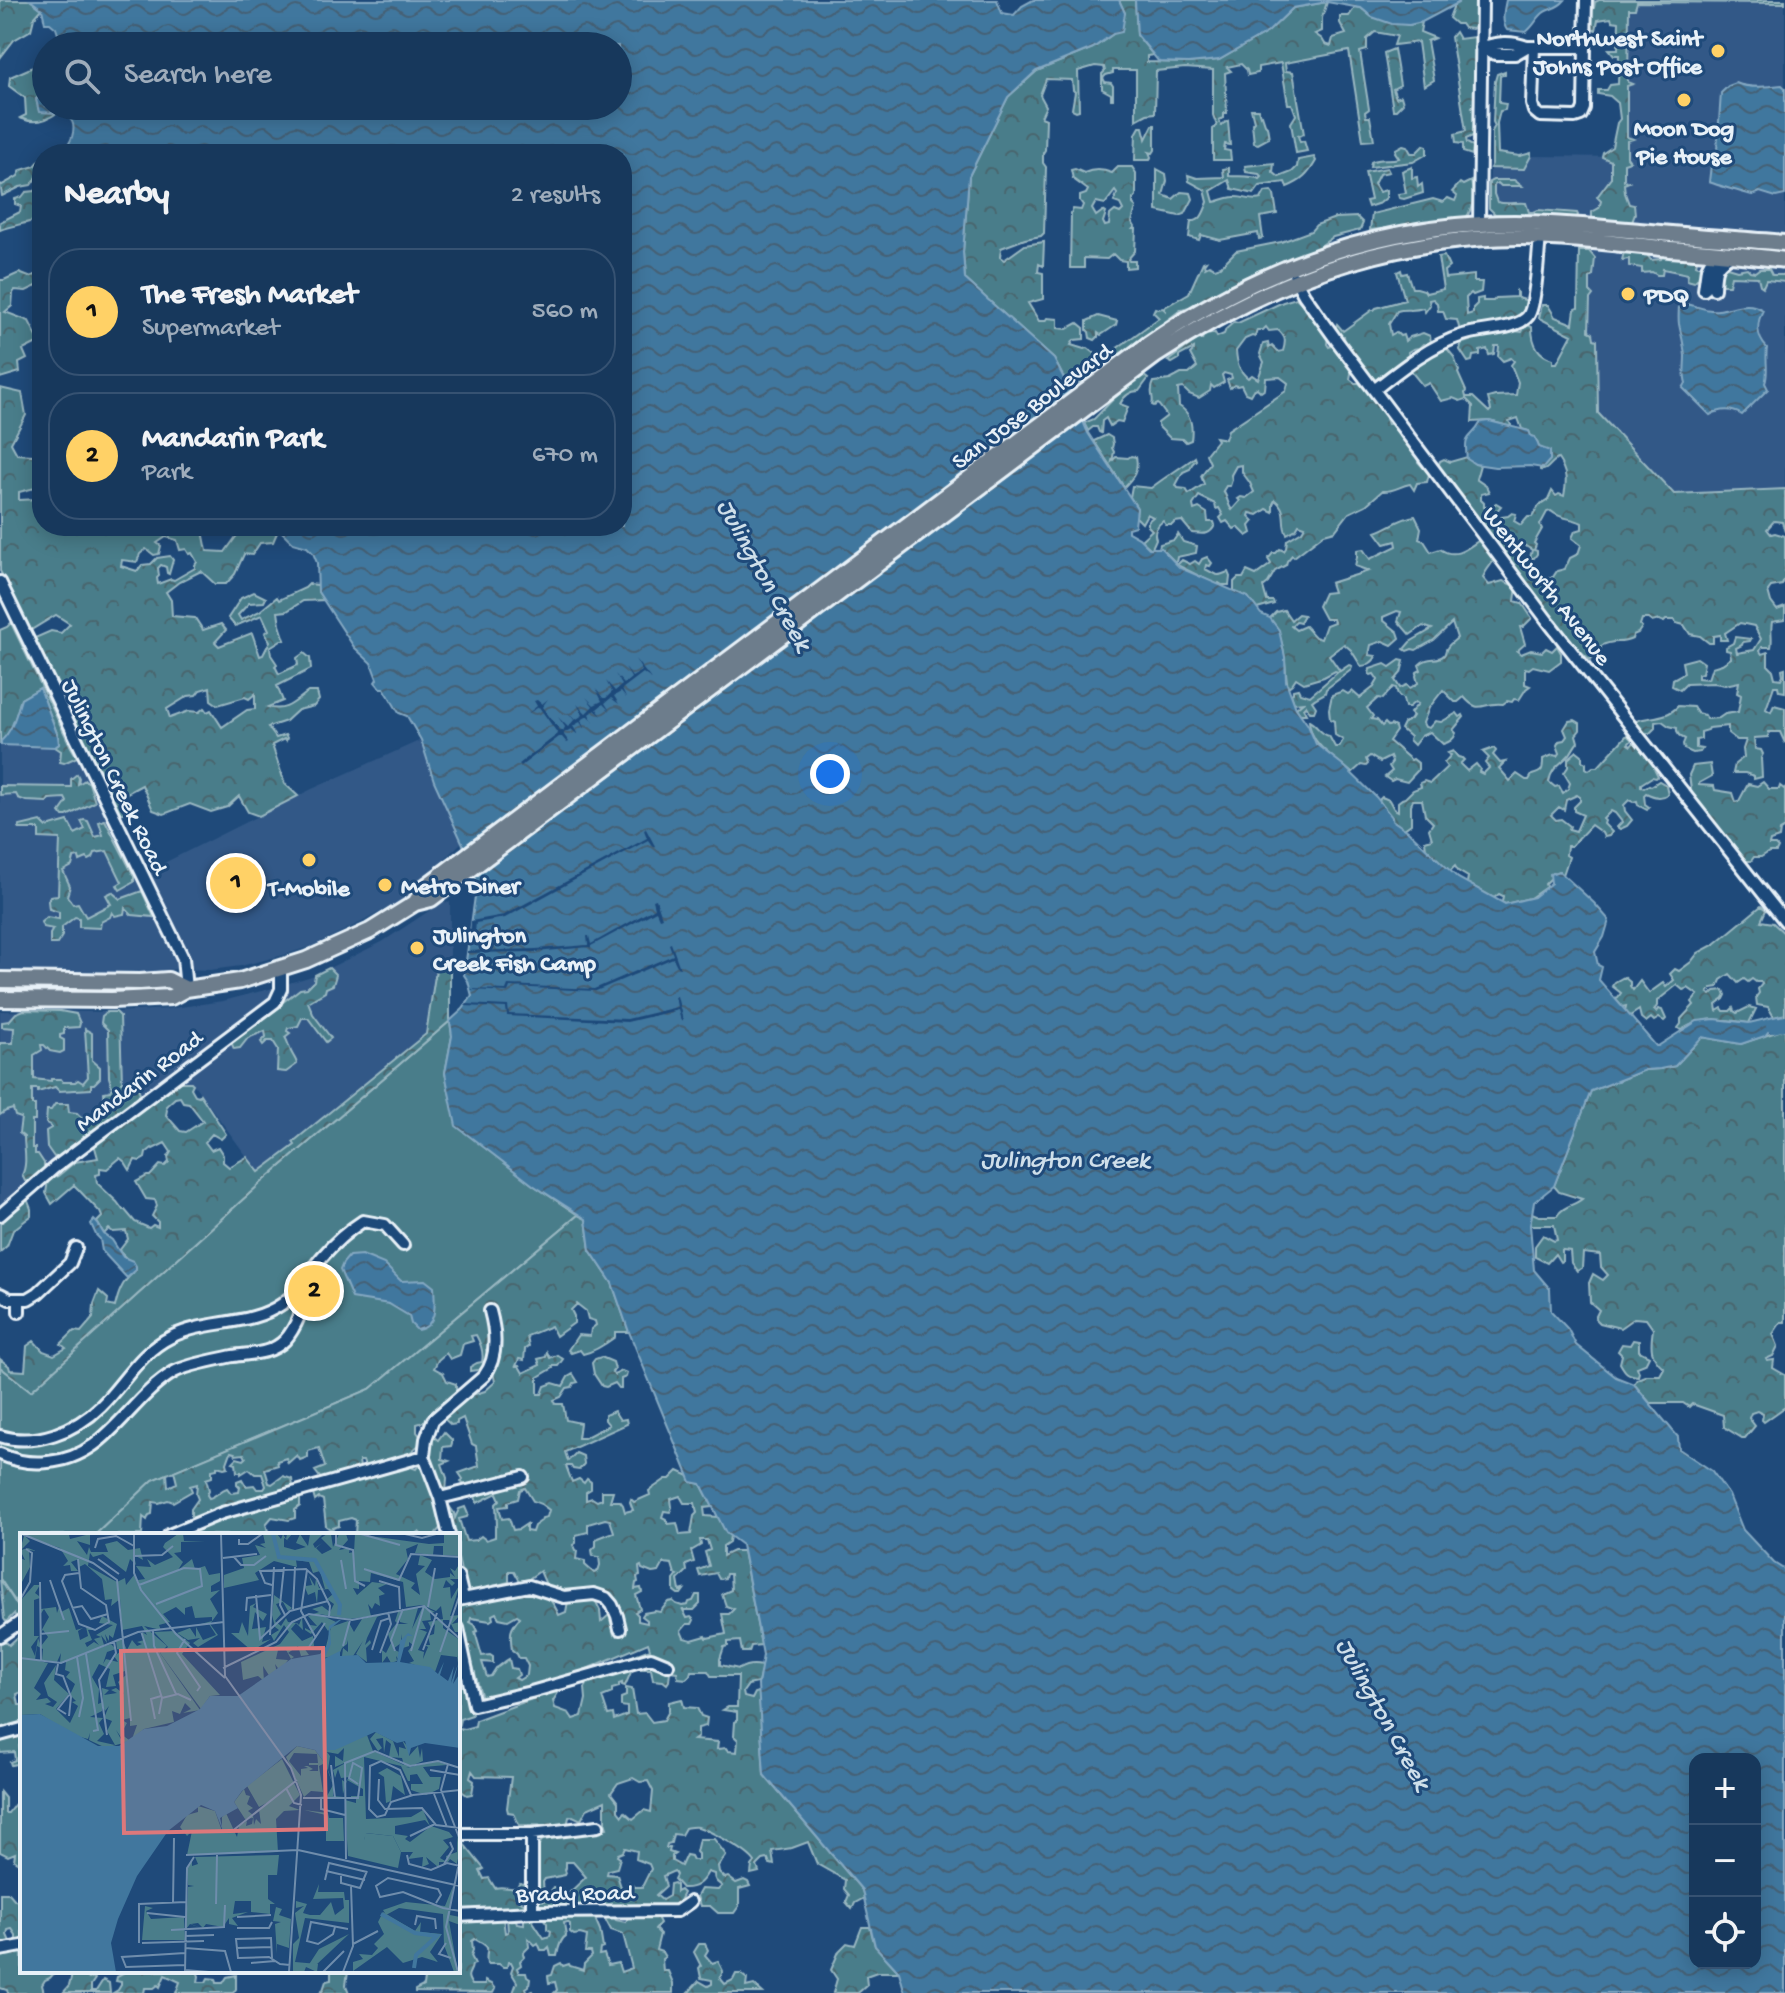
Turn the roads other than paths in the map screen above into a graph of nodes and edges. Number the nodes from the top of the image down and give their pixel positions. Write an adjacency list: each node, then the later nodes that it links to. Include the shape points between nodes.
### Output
1 (1482, 0): 5 (street)
2 (1586, 0): 4 (street)
3 (1530, 47): 4 (street); 4 (street, via 1534,111 1540,116 1575,117 1584,108); 5 (street, via 1496,42)
4 (1585, 47)
5 (1481, 48): 6 (street)
6 (1479, 224): 7 (main road, San Jose Boulevard); 11 (main road, via 1474,233 1410,242); 14 (main road, San Jose Boulevard, via 1374,240)
7 (1575, 225): 8 (main road, via 1544,229); 10 (main road, San Jose Boulevard)
8 (1540, 237): 10 (main road, San Jose Boulevard, via 1657,247); 11 (main road, San Jose Boulevard); 15 (street, via 1526,318 1441,344)
9 (1785, 243): 10 (main road, San Jose Boulevard)
10 (1715, 245): 12 (main road, San Jose Boulevard); 12 (street, via 1707,268 1709,289 1718,263)
11 (1407, 248): 14 (main road, San Jose Boulevard)
12 (1733, 255): 13 (main road, San Jose Boulevard)
13 (1785, 260)
14 (1292, 273): 15 (street, Wentworth Avenue); 18 (main road, San Jose Boulevard, via 1248,284 1147,345 1096,393 452,875 431,899 347,943)
15 (1374, 390): 17 (street, Wentworth Avenue, via 1550,624)
16 (0, 582): 21 (street, Julington Creek Road, via 183,958)
17 (1785, 921)
18 (281, 969): 21 (main road, San Jose Boulevard); 24 (street, Mandarin Road, via 275,1002 54,1168)
19 (0, 980): 20 (main road, San Jose Boulevard)
20 (85, 982): 21 (main road, San Jose Boulevard, via 168,980); 23 (main road)
21 (186, 989): 23 (main road, San Jose Boulevard, via 171,997)
22 (0, 999): 23 (main road, San Jose Boulevard)
23 (84, 1001)
24 (0, 1215)
25 (403, 1245): 27 (street, via 385,1225 363,1221)
26 (76, 1248): 29 (street, via 70,1263 38,1293)
27 (315, 1265): 32 (street, via 274,1309 193,1328 164,1341 81,1421 30,1440); 33 (street, via 291,1332 272,1349 176,1370 81,1454 36,1463)
28 (0, 1294): 29 (street)
29 (19, 1299): 31 (street)
30 (490, 1311): 34 (street, via 490,1368 433,1420)
31 (19, 1312)
32 (0, 1436)
33 (0, 1454)
34 (424, 1456): 36 (street); 37 (street, via 222,1513)
35 (523, 1477): 36 (street)
36 (440, 1498): 38 (street)
37 (174, 1533)
38 (449, 1533)
39 (460, 1599): 41 (street, via 529,1586 557,1597 602,1595 612,1605)
40 (20, 1622): 42 (street)
41 (620, 1629)
42 (0, 1636)
43 (460, 1638): 44 (street, via 474,1705 651,1658)
44 (668, 1665)
45 (20, 1730): 46 (street)
46 (0, 1735)
47 (598, 1826): 49 (street)
48 (460, 1834): 49 (street)
49 (532, 1834): 51 (street)
50 (690, 1902): 51 (street, Brady Road, via 677,1911)
51 (532, 1912): 52 (street, Brady Road)
52 (460, 1916)
53 (20, 1946): 54 (street)
54 (0, 1950)

